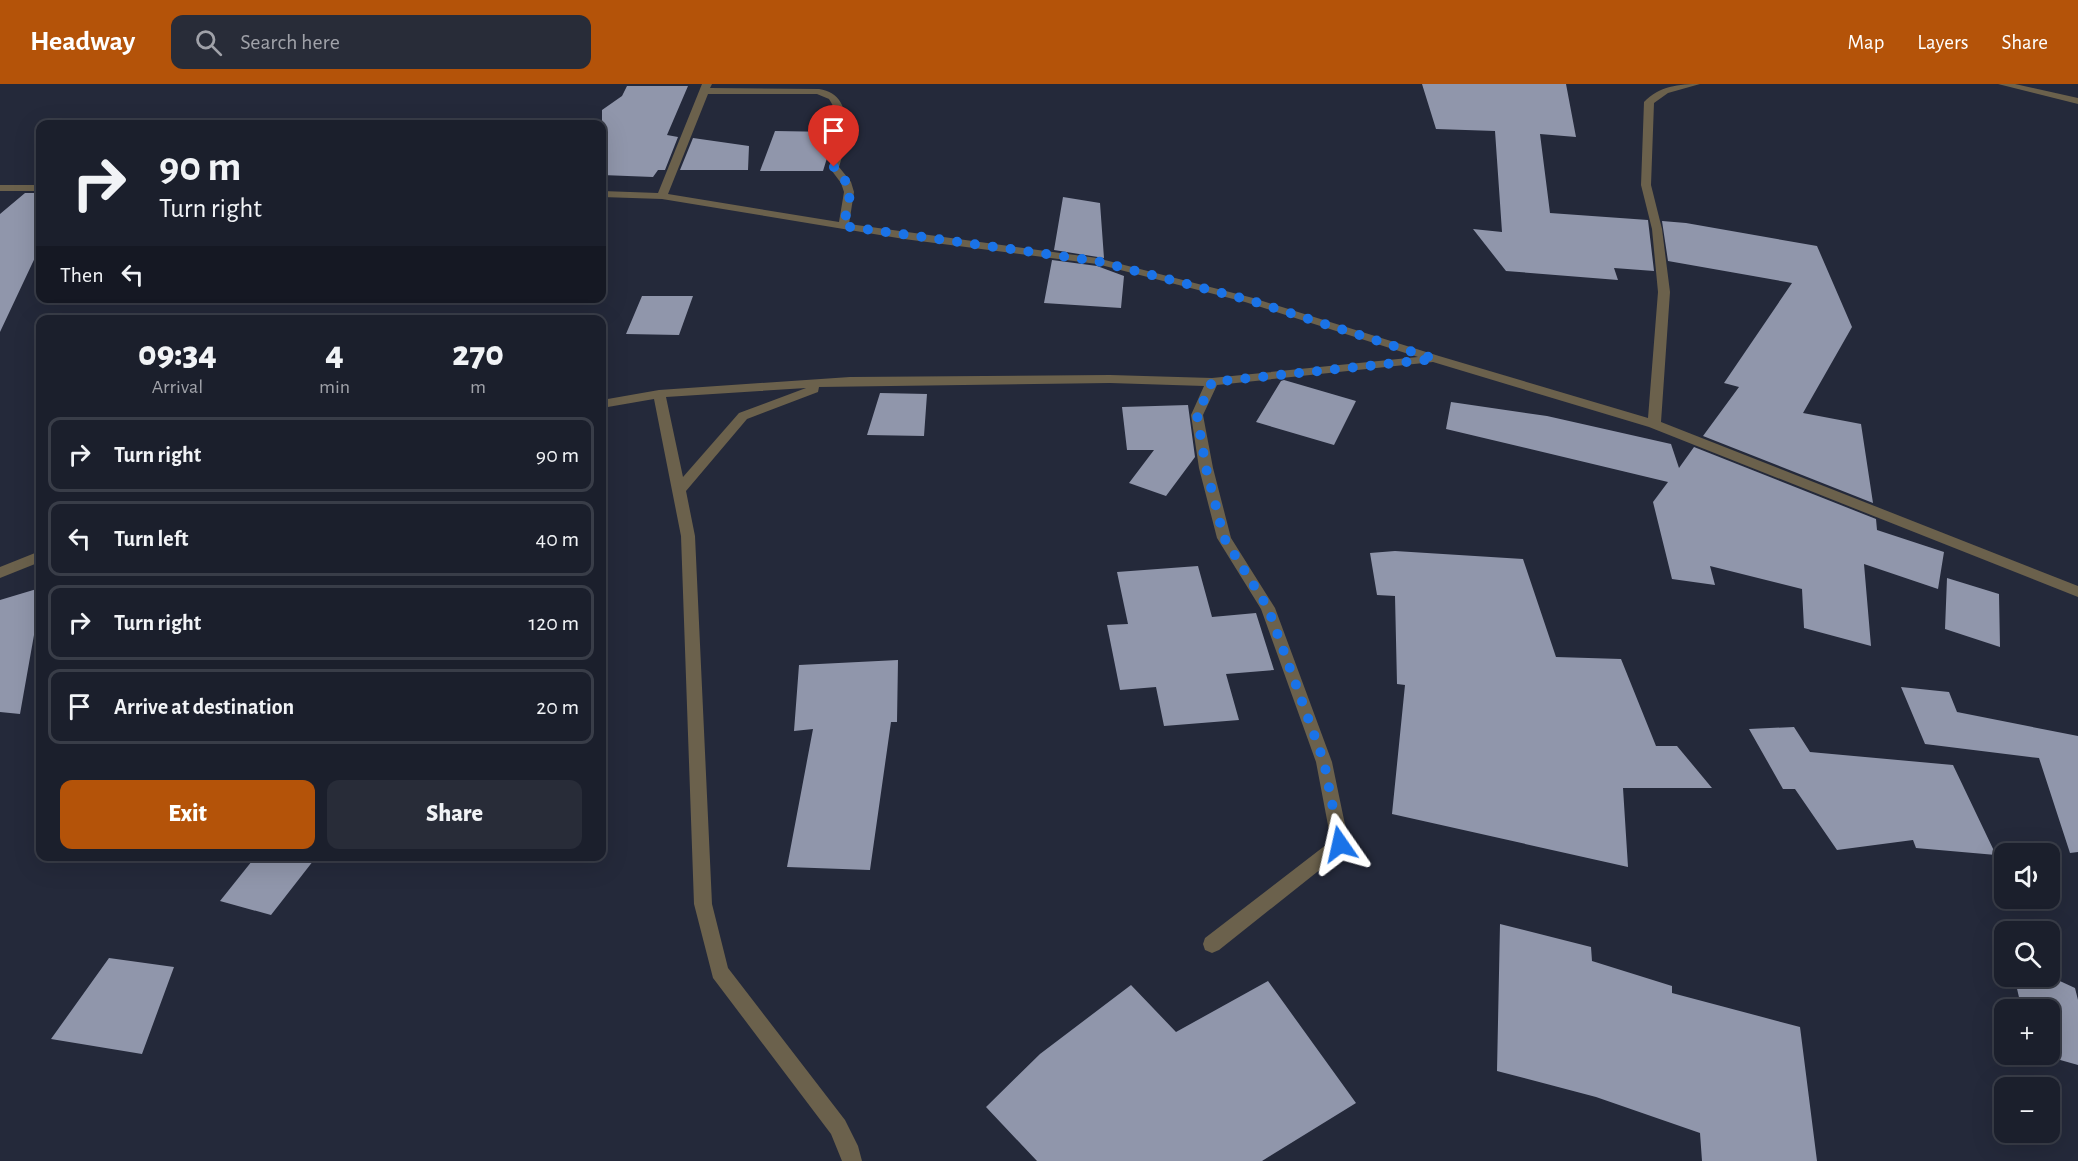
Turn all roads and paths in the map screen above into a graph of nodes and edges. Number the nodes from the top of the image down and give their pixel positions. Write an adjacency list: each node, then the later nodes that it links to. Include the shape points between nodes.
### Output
1 (1695, 84): 15 (street, via 1666,91 1649,102 1646,185 1657,229 1664,292)
2 (2003, 84): 4 (street)
3 (706, 88): 8 (street); 9 (street, via 824,92 836,101 843,128 834,167 849,190)
4 (2078, 101)
5 (0, 188): 6 (street)
6 (36, 188)
7 (606, 194): 8 (street)
8 (662, 196): 9 (street)
9 (843, 226): 10 (street, via 1097,261 1249,300)
10 (1435, 359): 11 (street); 15 (street)
11 (1212, 382): 12 (street, via 1110,379); 20 (street, via 1197,415 1224,538 1268,608 1324,762 1340,844)
12 (831, 383): 13 (street); 16 (street, via 743,416)
13 (659, 394): 14 (street); 16 (street)
14 (606, 403)
15 (1654, 424): 19 (street)
16 (678, 490): 21 (street, via 688,536 703,904 717,961 720,972 838,1127)
17 (36, 558): 18 (street)
18 (0, 573)
19 (2078, 592)
20 (1212, 944)
21 (852, 1161)

